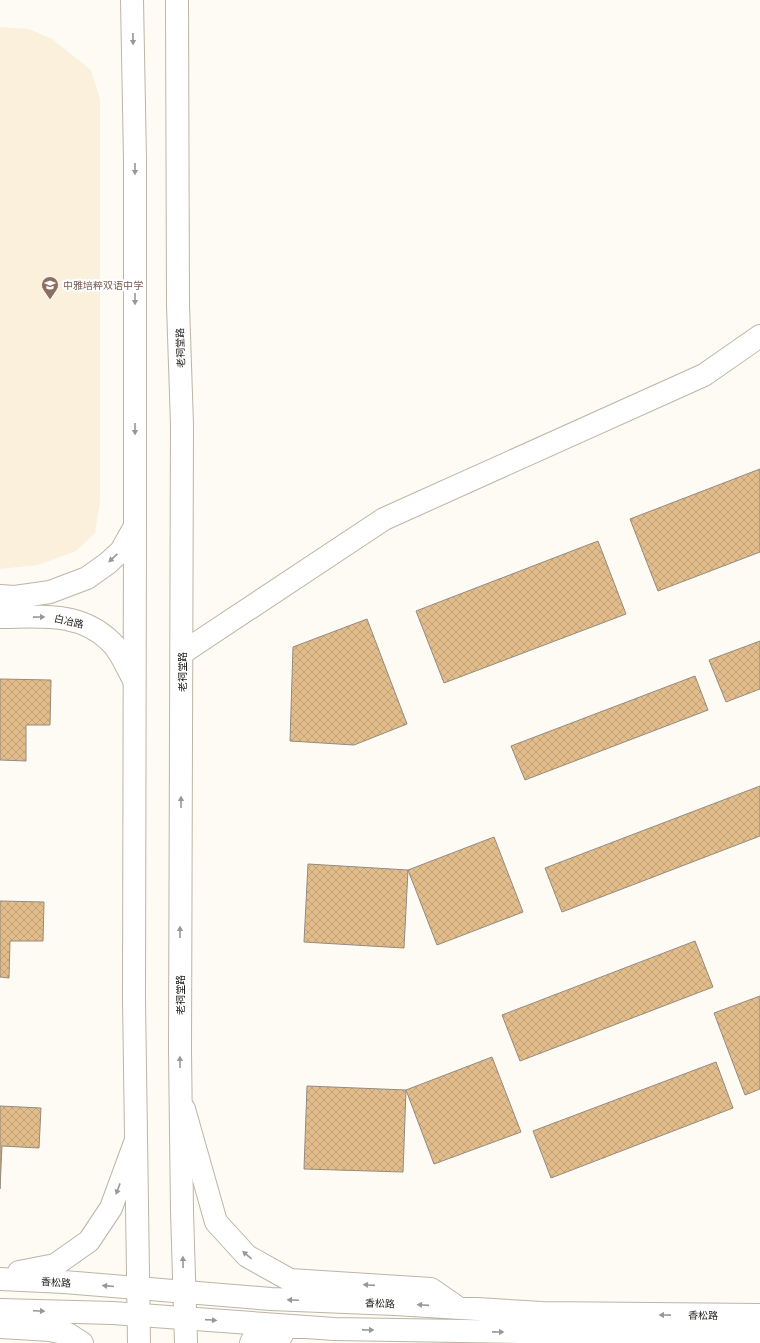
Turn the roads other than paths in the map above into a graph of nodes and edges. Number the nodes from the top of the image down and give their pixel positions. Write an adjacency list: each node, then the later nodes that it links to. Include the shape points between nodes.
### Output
1 (132, 0): 4 (street, one-way to 4, via 135,160)
2 (177, 0): 7 (street, 老祠堂路)
3 (760, 336): 7 (street, via 704,374 384,519)
4 (135, 526): 5 (street, one-way to 5, via 121,550 87,578 50,592 15,597); 8 (street)
5 (0, 596)
6 (0, 617): 8 (street, 白冶路, one-way to 8, via 47,616 73,620 93,627 111,642)
7 (182, 653): 9 (street, 老祠堂路, one-way to 7)
8 (134, 680): 10 (street)
9 (180, 1096): 14 (street, 老祠堂路, one-way to 9); 15 (street, one-way to 9, via 431,1289 290,1280 247,1256 216,1222)
10 (136, 1139): 11 (street, one-way to 11, via 110,1208 89,1241 55,1265); 13 (street)
11 (0, 1276)
12 (0, 1279): 13 (street, 香松路, one-way to 12)
13 (138, 1288): 14 (street, 香松路); 17 (street)
14 (184, 1292): 15 (street, 香松路, one-way to 14); 19 (street, 老祠堂路)
15 (458, 1308): 18 (street, 香松路, one-way to 15, via 542,1313)
16 (0, 1310): 17 (street, 香松路, one-way to 17)
17 (138, 1315): 19 (street, 香松路); 24 (street)
18 (760, 1315)
19 (185, 1318): 21 (street, 香松路, one-way to 21); 25 (street, 老祠堂路)
20 (0, 1327): 23 (street, via 50,1330 68,1334)
21 (347, 1330): 22 (street, 香松路, one-way to 22); 26 (street, via 254,1337)
22 (760, 1333)
23 (82, 1343)
24 (139, 1343)
25 (186, 1343)
26 (250, 1343)

